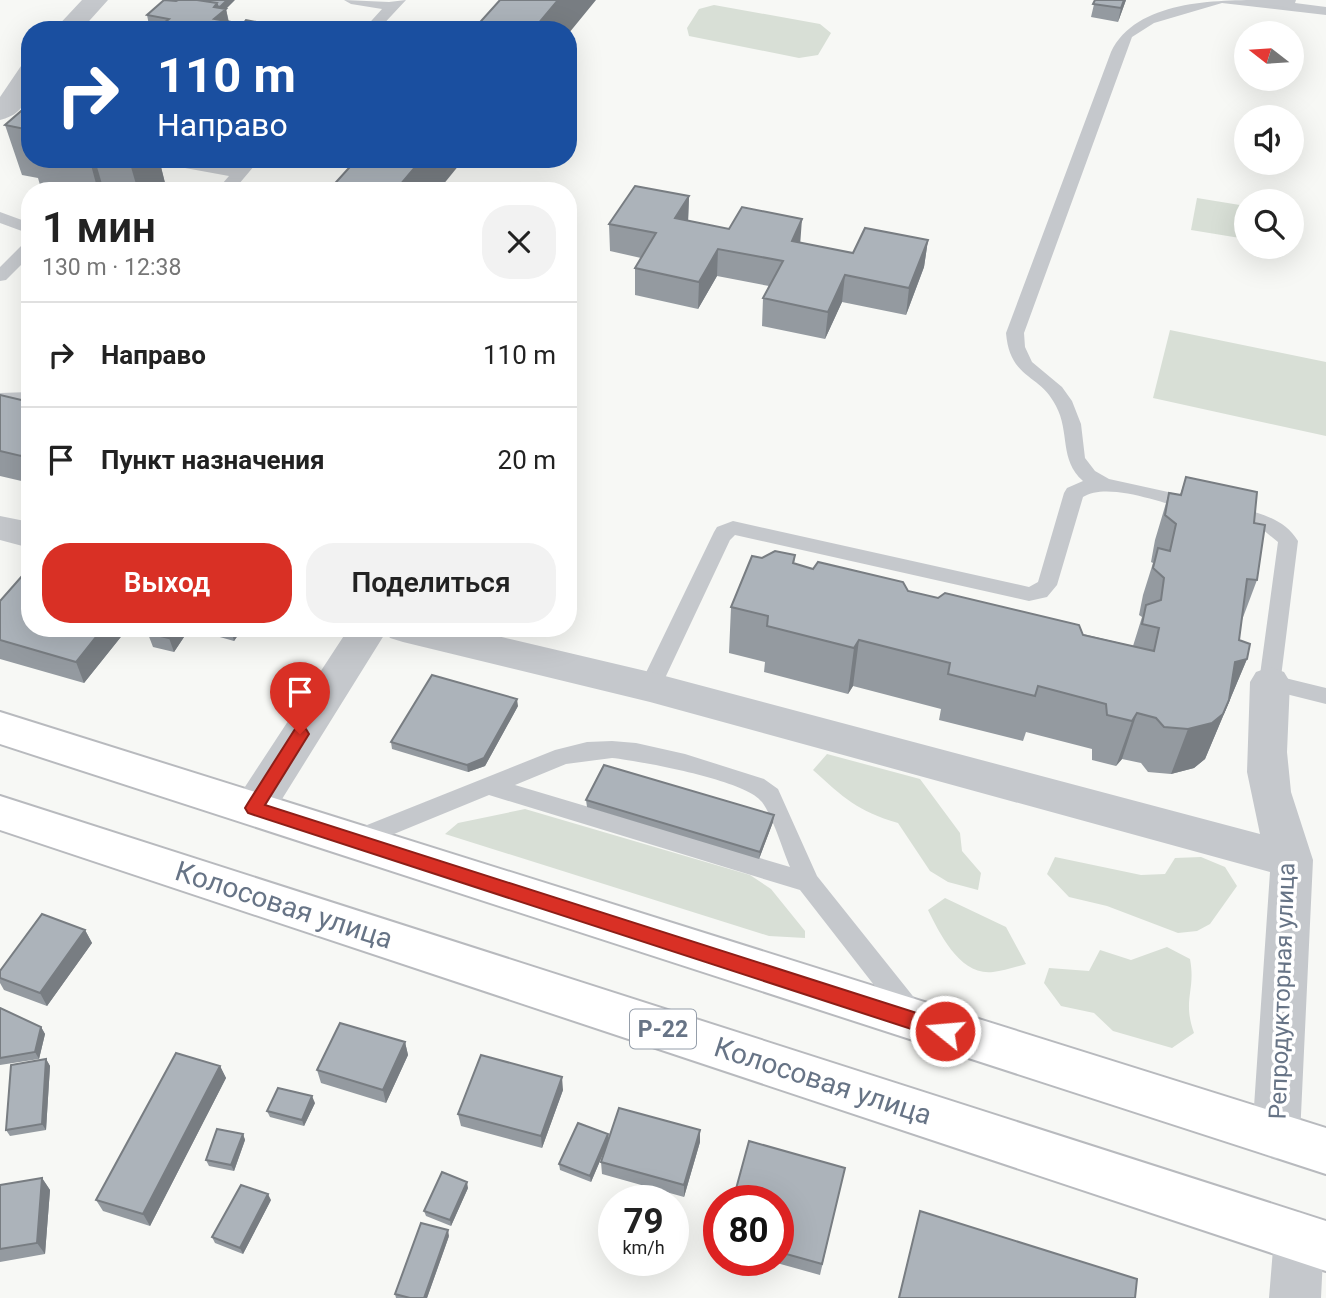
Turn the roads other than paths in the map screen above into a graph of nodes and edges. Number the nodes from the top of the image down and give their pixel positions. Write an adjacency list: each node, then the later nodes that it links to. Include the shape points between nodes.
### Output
1 (96, 0): 8 (street)
2 (351, 0): 5 (lane)
3 (1217, 0): 22 (lane, via 1147,22 1127,35 1015,333 1021,362 1056,392 1067,408 1078,466 1088,478)
4 (1226, 0): 6 (lane)
5 (396, 3): 9 (lane)
6 (1288, 3): 7 (lane)
7 (1326, 11)
8 (75, 21)
9 (379, 21)
10 (21, 83): 11 (street)
11 (4, 103)
12 (212, 168): 14 (lane)
13 (245, 168): 14 (lane)
14 (240, 173): 15 (lane)
15 (232, 182)
16 (0, 217): 17 (lane)
17 (21, 226)
18 (21, 255): 19 (lane)
19 (0, 276)
20 (0, 399): 21 (lane)
21 (21, 400)
22 (1102, 483): 27 (lane, via 1263,521 1282,532 1288,541 1288,556); 28 (lane, via 1080,487 1074,493 1047,585 1029,594 742,529 724,532)
23 (0, 528): 24 (street)
24 (21, 533)
25 (363, 637): 32 (street)
26 (441, 637): 28 (street)
27 (1270, 682): 29 (lane); 35 (street, Репродукторная улица, via 1265,762 1269,797)
28 (650, 687): 35 (street)
29 (1326, 696)
30 (0, 728): 32 (highway)
31 (488, 786): 34 (lane); 36 (lane); 36 (lane, via 563,756 610,748 638,751 756,785 770,795)
32 (254, 808): 34 (highway)
33 (0, 813): 40 (highway, Колосовая улица / Р-22)
34 (355, 840): 37 (highway)
35 (1292, 860): 38 (street, Репродукторная улица)
36 (808, 882): 37 (lane)
37 (919, 1023): 38 (highway)
38 (1276, 1136): 39 (highway)
39 (1326, 1151)
40 (1312, 1241): 41 (street)
41 (1295, 1298)

